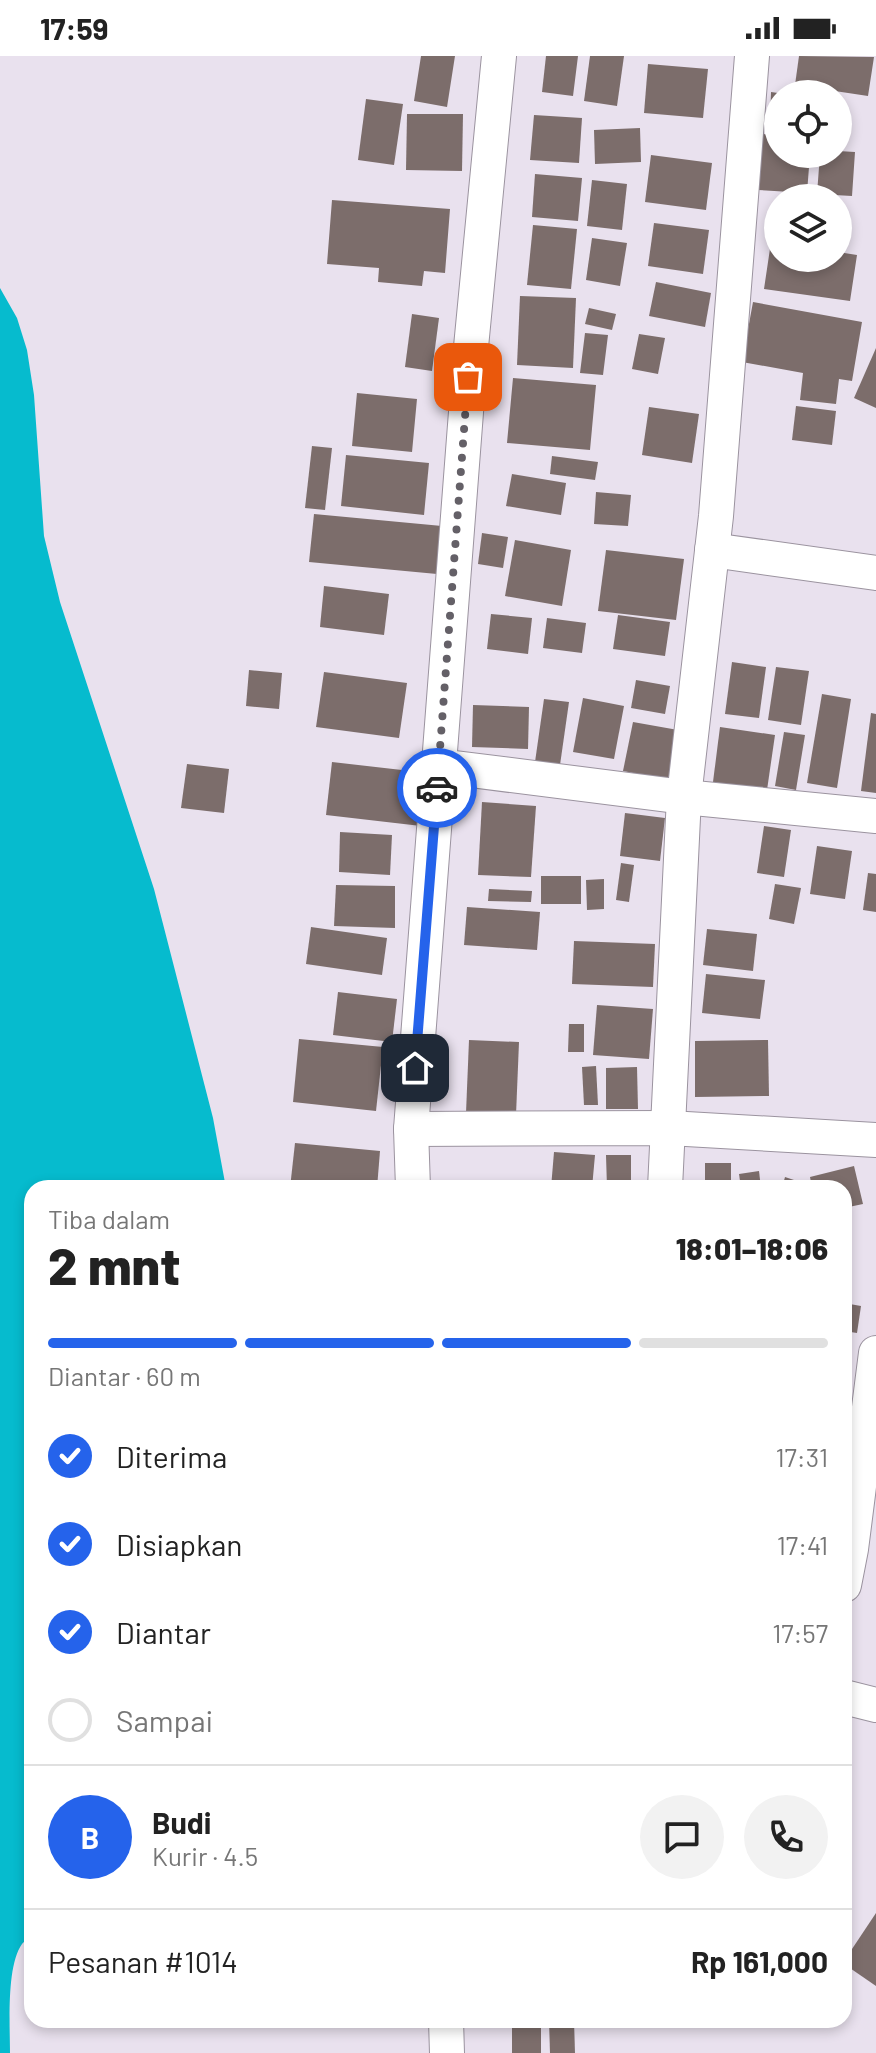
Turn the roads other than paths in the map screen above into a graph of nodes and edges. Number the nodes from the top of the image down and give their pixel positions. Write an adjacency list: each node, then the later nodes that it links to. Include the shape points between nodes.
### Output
1 (499, 56): 5 (street)
2 (752, 56): 3 (street)
3 (712, 550): 4 (street); 6 (street)
4 (876, 573)
5 (439, 766): 6 (street); 9 (street)
6 (684, 797): 7 (street); 8 (street)
7 (876, 816)
8 (669, 1128): 9 (street); 10 (street); 12 (street)
9 (411, 1129): 11 (street)
10 (876, 1140)
11 (413, 1180)
12 (666, 1180)
13 (876, 1353): 14 (street)
14 (852, 1541)
15 (852, 1699): 16 (street)
16 (876, 1705)
17 (446, 2028): 18 (street)
18 (447, 2053)

